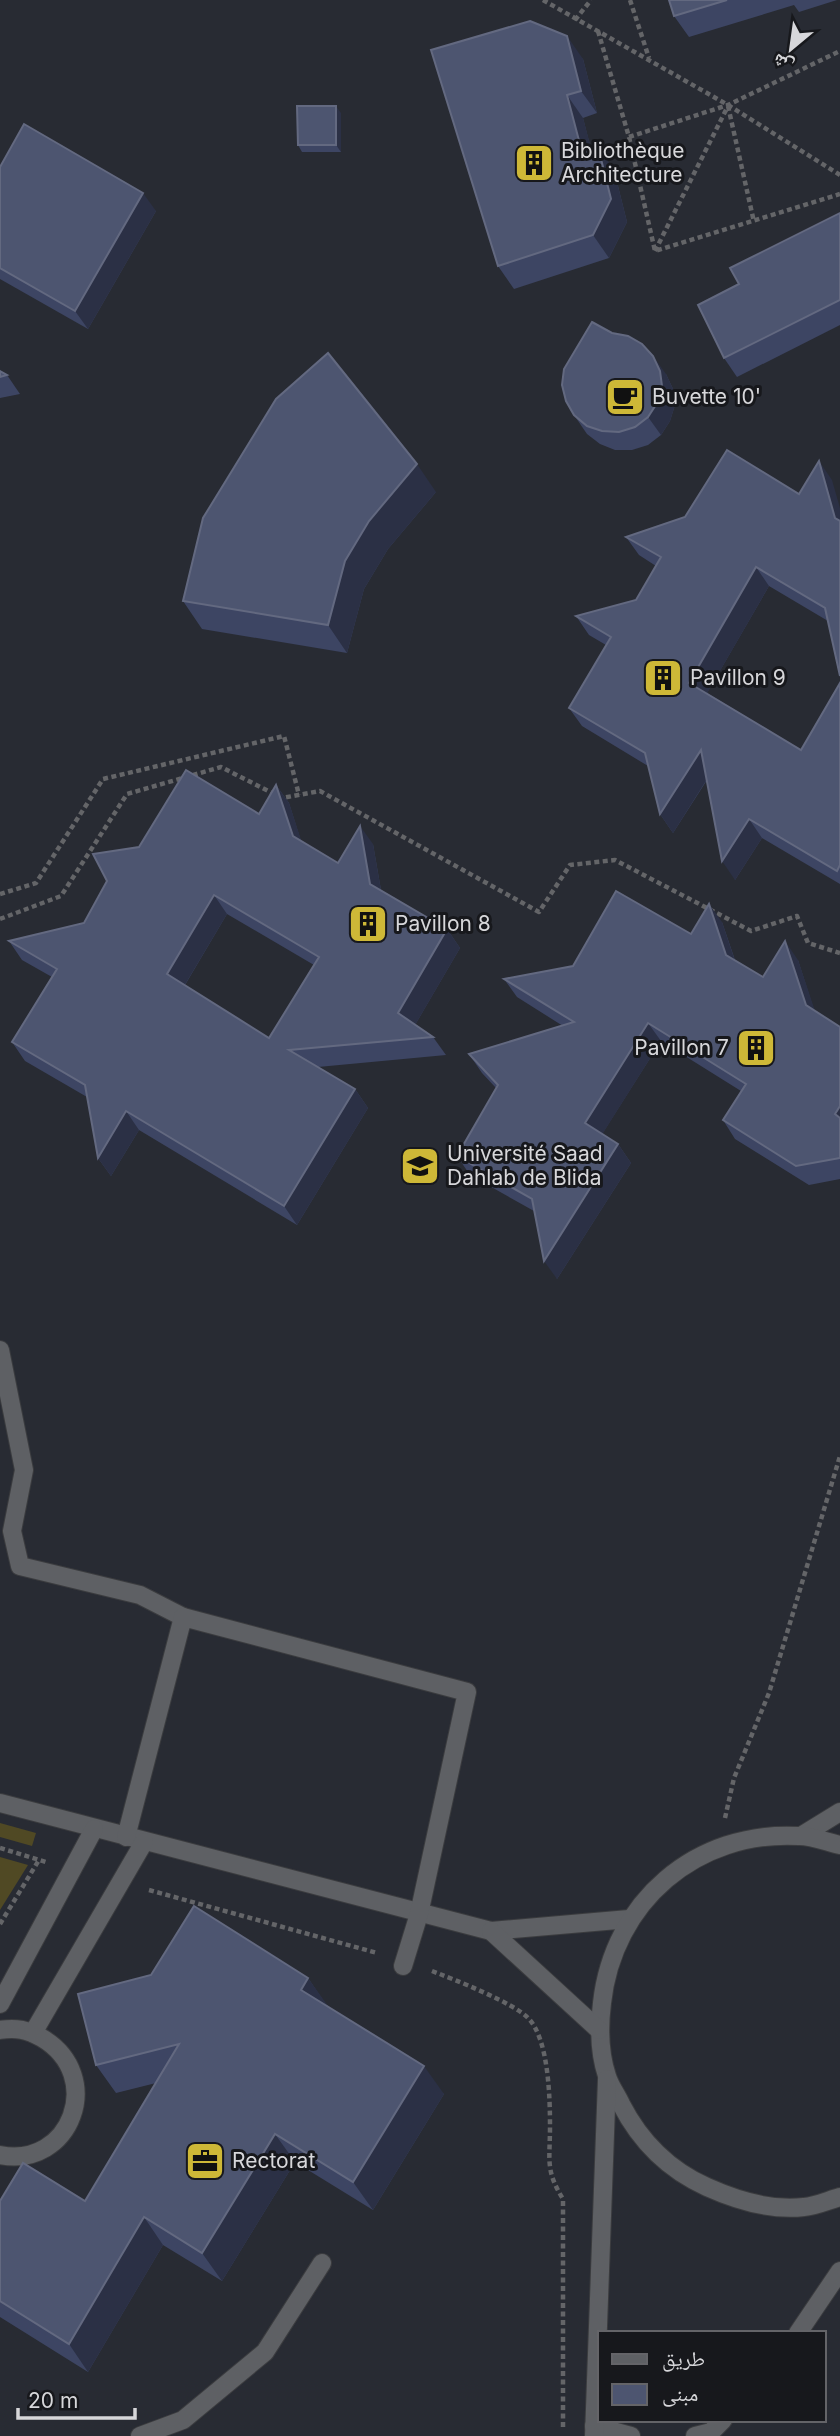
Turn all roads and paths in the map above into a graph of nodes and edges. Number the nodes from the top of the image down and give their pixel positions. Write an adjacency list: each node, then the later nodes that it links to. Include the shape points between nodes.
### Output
1 (543, 0): 4 (path)
2 (591, 0): 4 (path)
3 (630, 0): 7 (path)
4 (575, 20): 5 (path)
5 (598, 32): 7 (path); 9 (path)
6 (840, 51): 8 (path)
7 (649, 59): 8 (path)
8 (728, 105): 9 (path); 10 (path); 12 (path); 13 (path)
9 (629, 138): 13 (path)
10 (840, 175)
11 (840, 194): 12 (path)
12 (754, 222): 13 (path)
13 (655, 251)
14 (299, 795): 15 (path, via 285,736 103,779 36,883); 16 (path, via 282,798 221,767 127,794 61,896); 17 (path, via 320,790 539,912 570,865 615,860 751,930 797,916 808,943)
15 (0, 894)
16 (0, 919)
17 (840, 953)
18 (0, 1350): 20 (lane, via 24,1470 12,1531 20,1566 140,1595)
19 (840, 1456): 28 (path, via 769,1693 734,1778)
20 (183, 1617): 24 (lane); 33 (lane, via 467,1692)
21 (0, 1803): 23 (lane)
22 (840, 1812): 25 (lane)
23 (94, 1829): 24 (lane); 31 (lane)
24 (126, 1836): 26 (lane)
25 (800, 1836): 27 (lane); 28 (lane, via 759,1837)
26 (144, 1842): 32 (lane); 33 (lane)
27 (840, 1846)
28 (719, 1847): 34 (lane, via 684,1865 654,1889)
29 (0, 1848): 30 (path)
30 (39, 1860): 31 (path); 35 (path)
31 (72, 1869): 38 (lane)
32 (120, 1882): 37 (path); 41 (lane)
33 (419, 1914): 36 (lane); 37 (lane)
34 (629, 1919): 36 (lane); 40 (lane, via 605,1972)
35 (0, 1924)
36 (491, 1931): 40 (lane)
37 (404, 1963): 51 (path, via 463,1983 527,2017 537,2031 550,2102 550,2177 563,2199 562,2428)
38 (3, 1992)
39 (0, 2030): 41 (lane)
40 (599, 2030): 42 (lane)
41 (33, 2033): 43 (lane, via 59,2048 71,2067 76,2087 74,2109 66,2128 51,2144 32,2154)
42 (607, 2076): 44 (lane, via 635,2132 682,2176 740,2202 804,2207); 49 (lane)
43 (0, 2155)
44 (840, 2197)
45 (322, 2263): 50 (lane, via 265,2352 183,2420)
46 (840, 2272): 47 (lane)
47 (799, 2331)
48 (721, 2422): 53 (lane, via 711,2432)
49 (594, 2431): 52 (lane)
50 (140, 2436)
51 (569, 2436)
52 (631, 2436)
53 (695, 2436)

